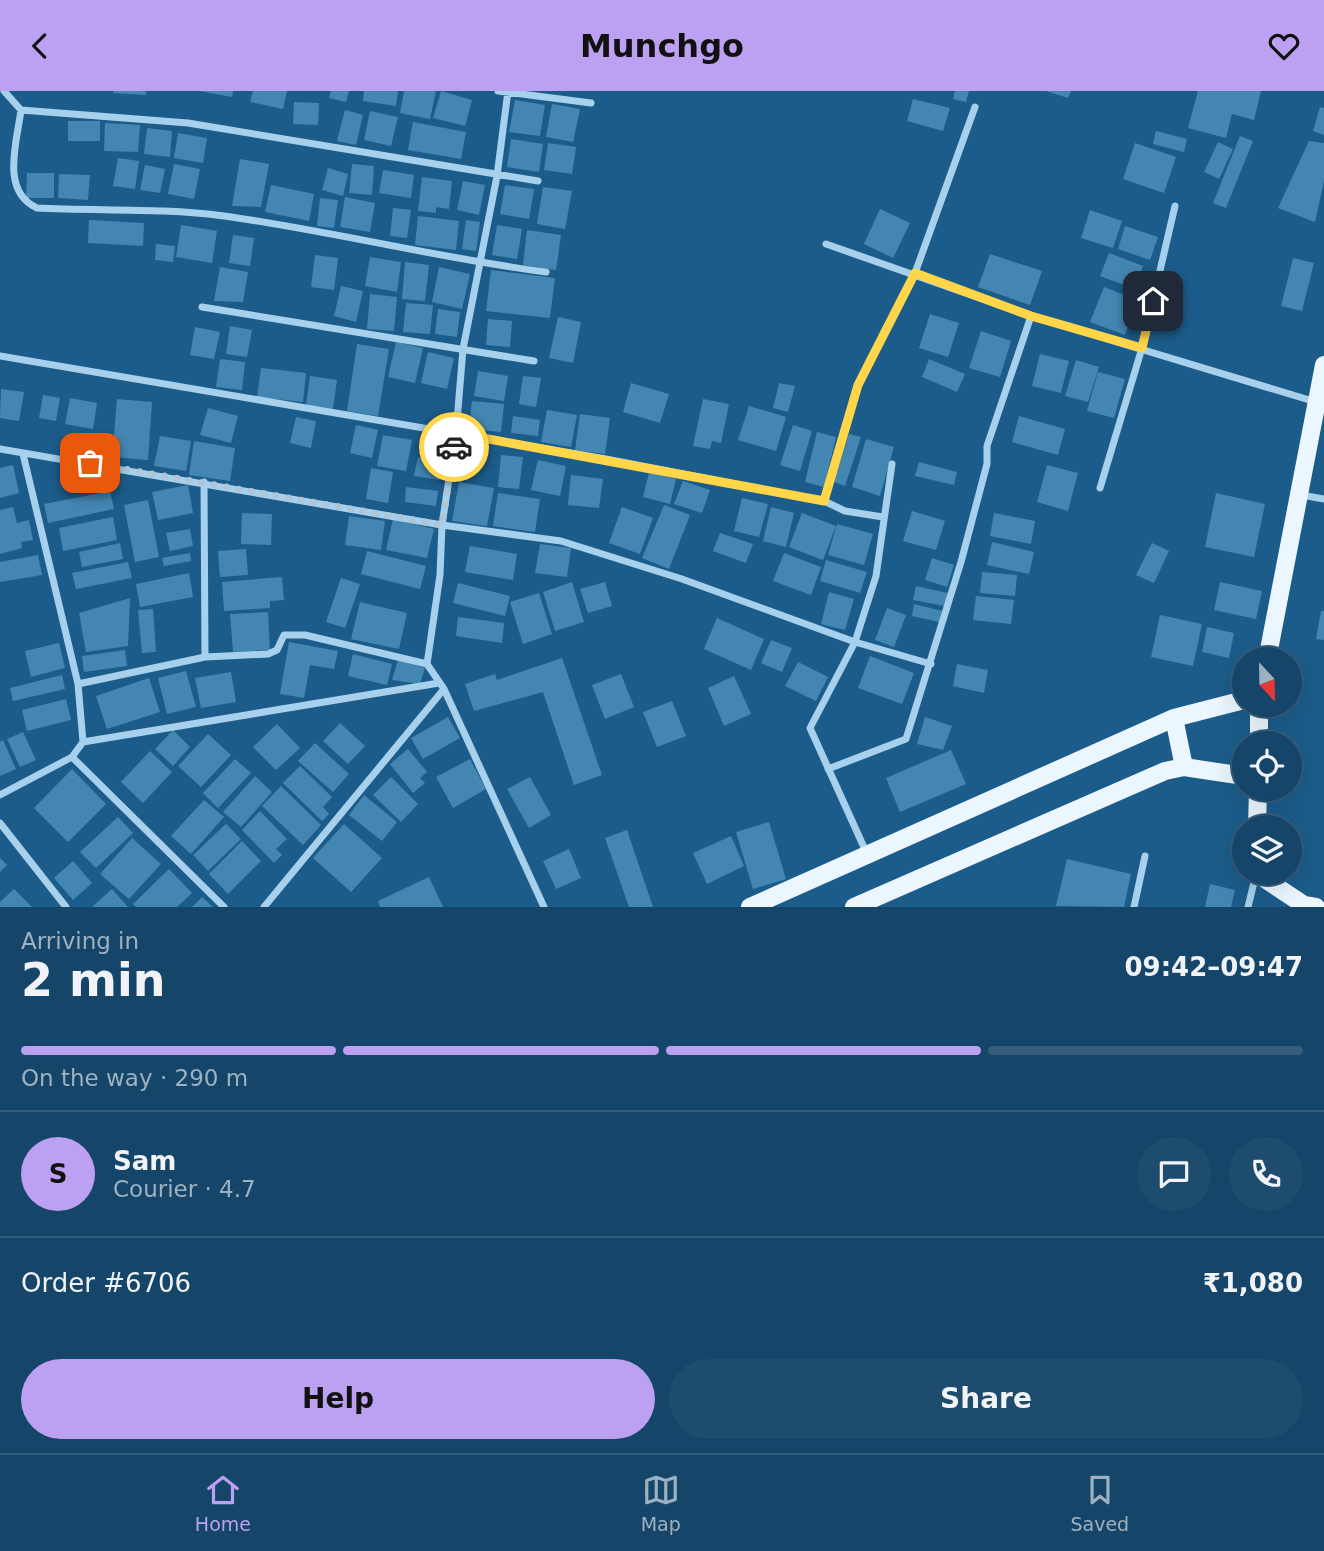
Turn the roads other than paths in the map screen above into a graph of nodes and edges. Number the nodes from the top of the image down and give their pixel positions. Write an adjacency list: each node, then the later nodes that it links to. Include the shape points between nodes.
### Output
1 (4, 91): 6 (street)
2 (498, 91): 3 (street)
3 (508, 92): 4 (street); 7 (street)
4 (591, 103)
5 (975, 107): 13 (street)
6 (21, 110): 7 (street, via 188,123); 11 (street, via 15,187 24,202 37,208 221,216)
7 (497, 176): 8 (street); 11 (street)
8 (538, 181)
9 (1175, 206): 16 (street)
10 (826, 244): 13 (street)
11 (481, 263): 12 (street); 17 (street)
12 (546, 272)
13 (915, 273): 15 (street); 30 (street, via 858,385)
14 (202, 307): 17 (street)
15 (1031, 316): 16 (street); 37 (street, via 987,446 987,464)
16 (1142, 348): 21 (street); 27 (street)
17 (463, 349): 19 (street); 22 (street)
18 (0, 356): 22 (street)
19 (534, 361)
20 (1324, 365): 21 (main road)
21 (1317, 402): 28 (main road)
22 (456, 433): 30 (street); 32 (street)
23 (0, 449): 24 (street)
24 (23, 454): 26 (street); 38 (street)
25 (892, 464): 31 (street)
26 (204, 482): 32 (street); 35 (street)
27 (1100, 488)
28 (1301, 495): 29 (street); 34 (main road)
29 (1324, 499)
30 (824, 501): 31 (street, via 845,511)
31 (883, 517): 33 (street, via 876,576)
32 (442, 525): 33 (street, via 561,541); 36 (street)
33 (855, 642): 37 (street); 45 (street, via 810,728)
34 (1270, 647)
35 (205, 657): 36 (street, via 268,654 277,650 284,635 305,635); 38 (street)
36 (427, 664): 39 (street)
37 (931, 664): 45 (street, via 906,739)
38 (78, 684): 42 (street)
39 (442, 686): 42 (street); 55 (street); 56 (street)
40 (1232, 703): 41 (main road)
41 (1174, 718): 44 (main road); 49 (main road)
42 (83, 742): 43 (street)
43 (72, 757): 47 (street); 54 (street)
44 (1184, 767): 46 (main road); 58 (main road, via 1165,771)
45 (828, 769): 49 (street)
46 (1232, 774)
47 (0, 795)
48 (0, 823): 53 (street)
49 (867, 854): 57 (main road)
50 (1145, 856): 59 (street)
51 (1253, 885): 60 (street)
52 (1273, 885): 61 (main road, via 1304,905)
53 (66, 907)
54 (224, 907)
55 (264, 907)
56 (544, 907)
57 (750, 907)
58 (854, 907)
59 (1134, 907)
60 (1248, 907)
61 (1316, 907)

